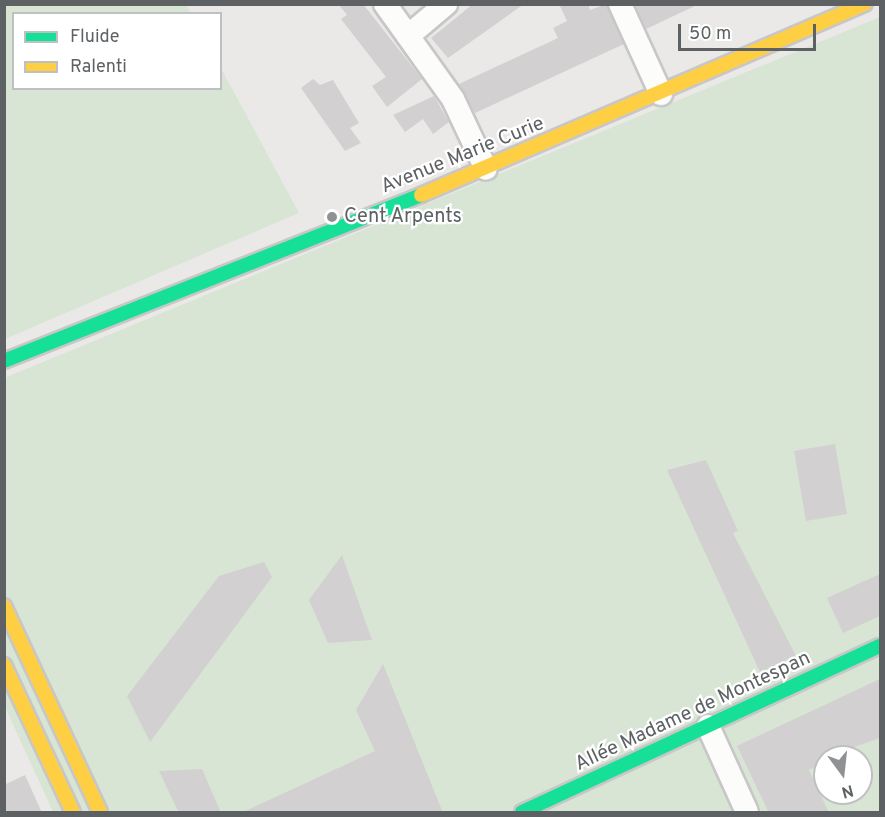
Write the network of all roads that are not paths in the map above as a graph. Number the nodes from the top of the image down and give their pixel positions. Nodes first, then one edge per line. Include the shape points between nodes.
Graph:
1 (385, 4) edge
2 (446, 4) edge
3 (620, 4) edge
4 (865, 4) edge
5 (408, 36) junction
6 (661, 94) junction
7 (486, 169) junction
8 (4, 361) edge
9 (4, 606) edge
10 (880, 646) edge
11 (4, 665) edge
12 (708, 726) junction
13 (73, 813) edge
14 (100, 813) edge
15 (522, 813) edge
16 (747, 813) edge

1 - 5 street
2 - 5 street
3 - 6 street
4 - 6 main road, Avenue Marie Curie
5 - 7 street via 453,99
6 - 7 main road, Avenue Marie Curie
7 - 8 main road, Avenue Marie Curie
9 - 14 main road
10 - 12 main road, Allée Madame de Montespan
11 - 13 main road
12 - 15 main road, Allée Madame de Montespan
12 - 16 street

